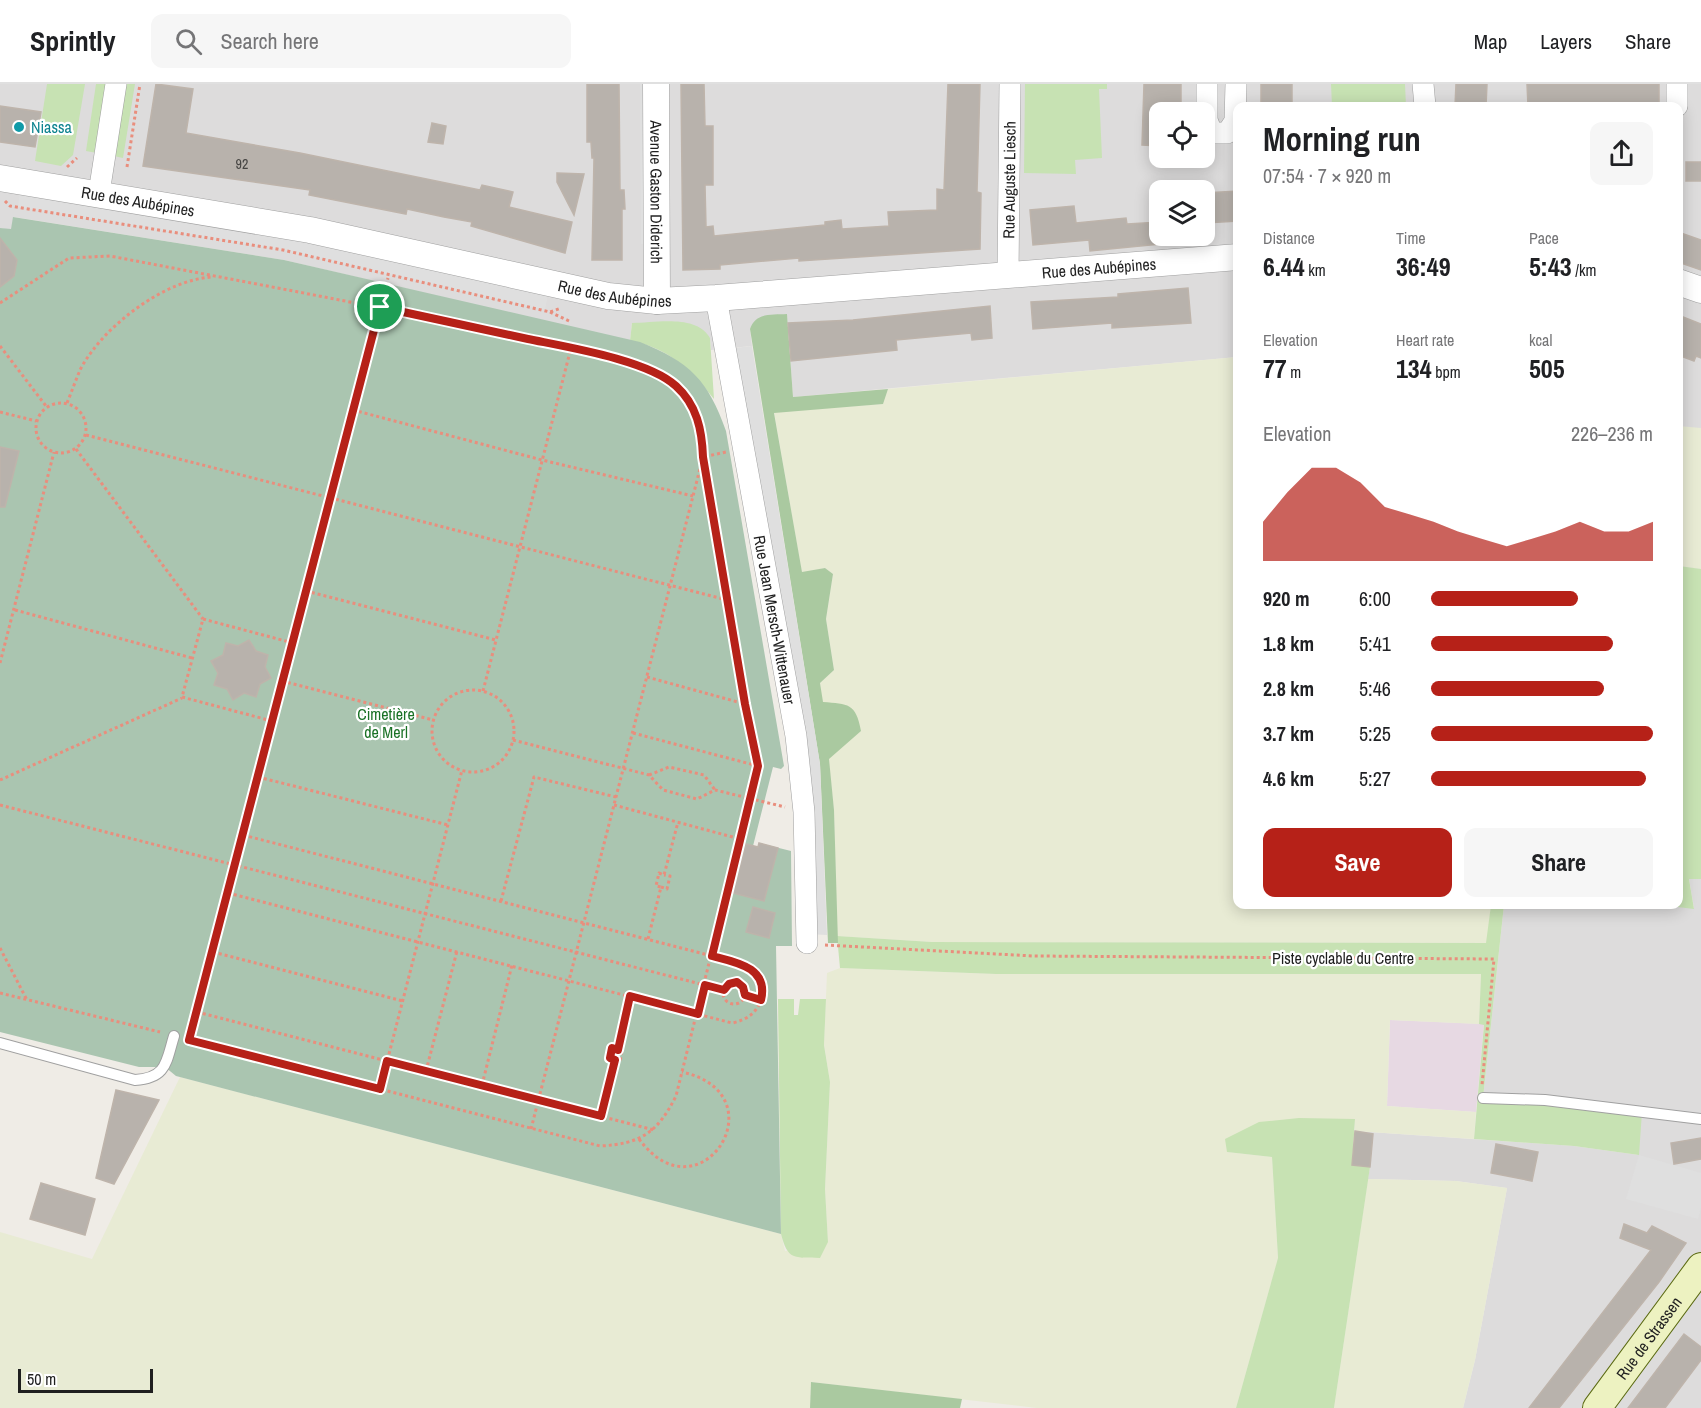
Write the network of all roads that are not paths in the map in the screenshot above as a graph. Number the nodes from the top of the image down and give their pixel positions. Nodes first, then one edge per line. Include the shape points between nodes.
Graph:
1 (116, 84) edge
2 (656, 84) edge
3 (1010, 84) edge
4 (1207, 84) edge
5 (1236, 84) edge
6 (1423, 84) edge
7 (1677, 84) edge
8 (1236, 102) edge
9 (1425, 102) edge
10 (1677, 102) edge
11 (1233, 124) edge
12 (0, 178) edge
13 (99, 194) junction
14 (1233, 257) edge
15 (1008, 274) junction
16 (1683, 284) edge
17 (1701, 290) edge
18 (716, 298) junction
19 (657, 301) junction
20 (807, 943) dead end
21 (174, 1036) road end
22 (0, 1043) edge
23 (1483, 1098) road end
24 (1701, 1119) edge
25 (1701, 1267) edge
26 (1596, 1408) edge

1 - 13 street
2 - 19 street, Avenue Gaston Diderich
3 - 15 street, Rue Auguste Liesch
4 - 11 street via 1207,120 1212,133 1227,133
5 - 8 street
6 - 9 street
7 - 10 street
12 - 13 street, Rue des Aubépines
13 - 19 street, Rue des Aubépines via 310,230 556,286
14 - 15 street, Rue des Aubépines
15 - 18 street, Rue des Aubépines
16 - 17 street
18 - 19 street, Rue des Aubépines
18 - 20 street, Rue Jean Mersch-Wittenauer via 796,736 804,812
21 - 22 lane via 165,1067 151,1079 135,1080
23 - 24 lane via 1545,1100
25 - 26 main road, Rue de Strassen

